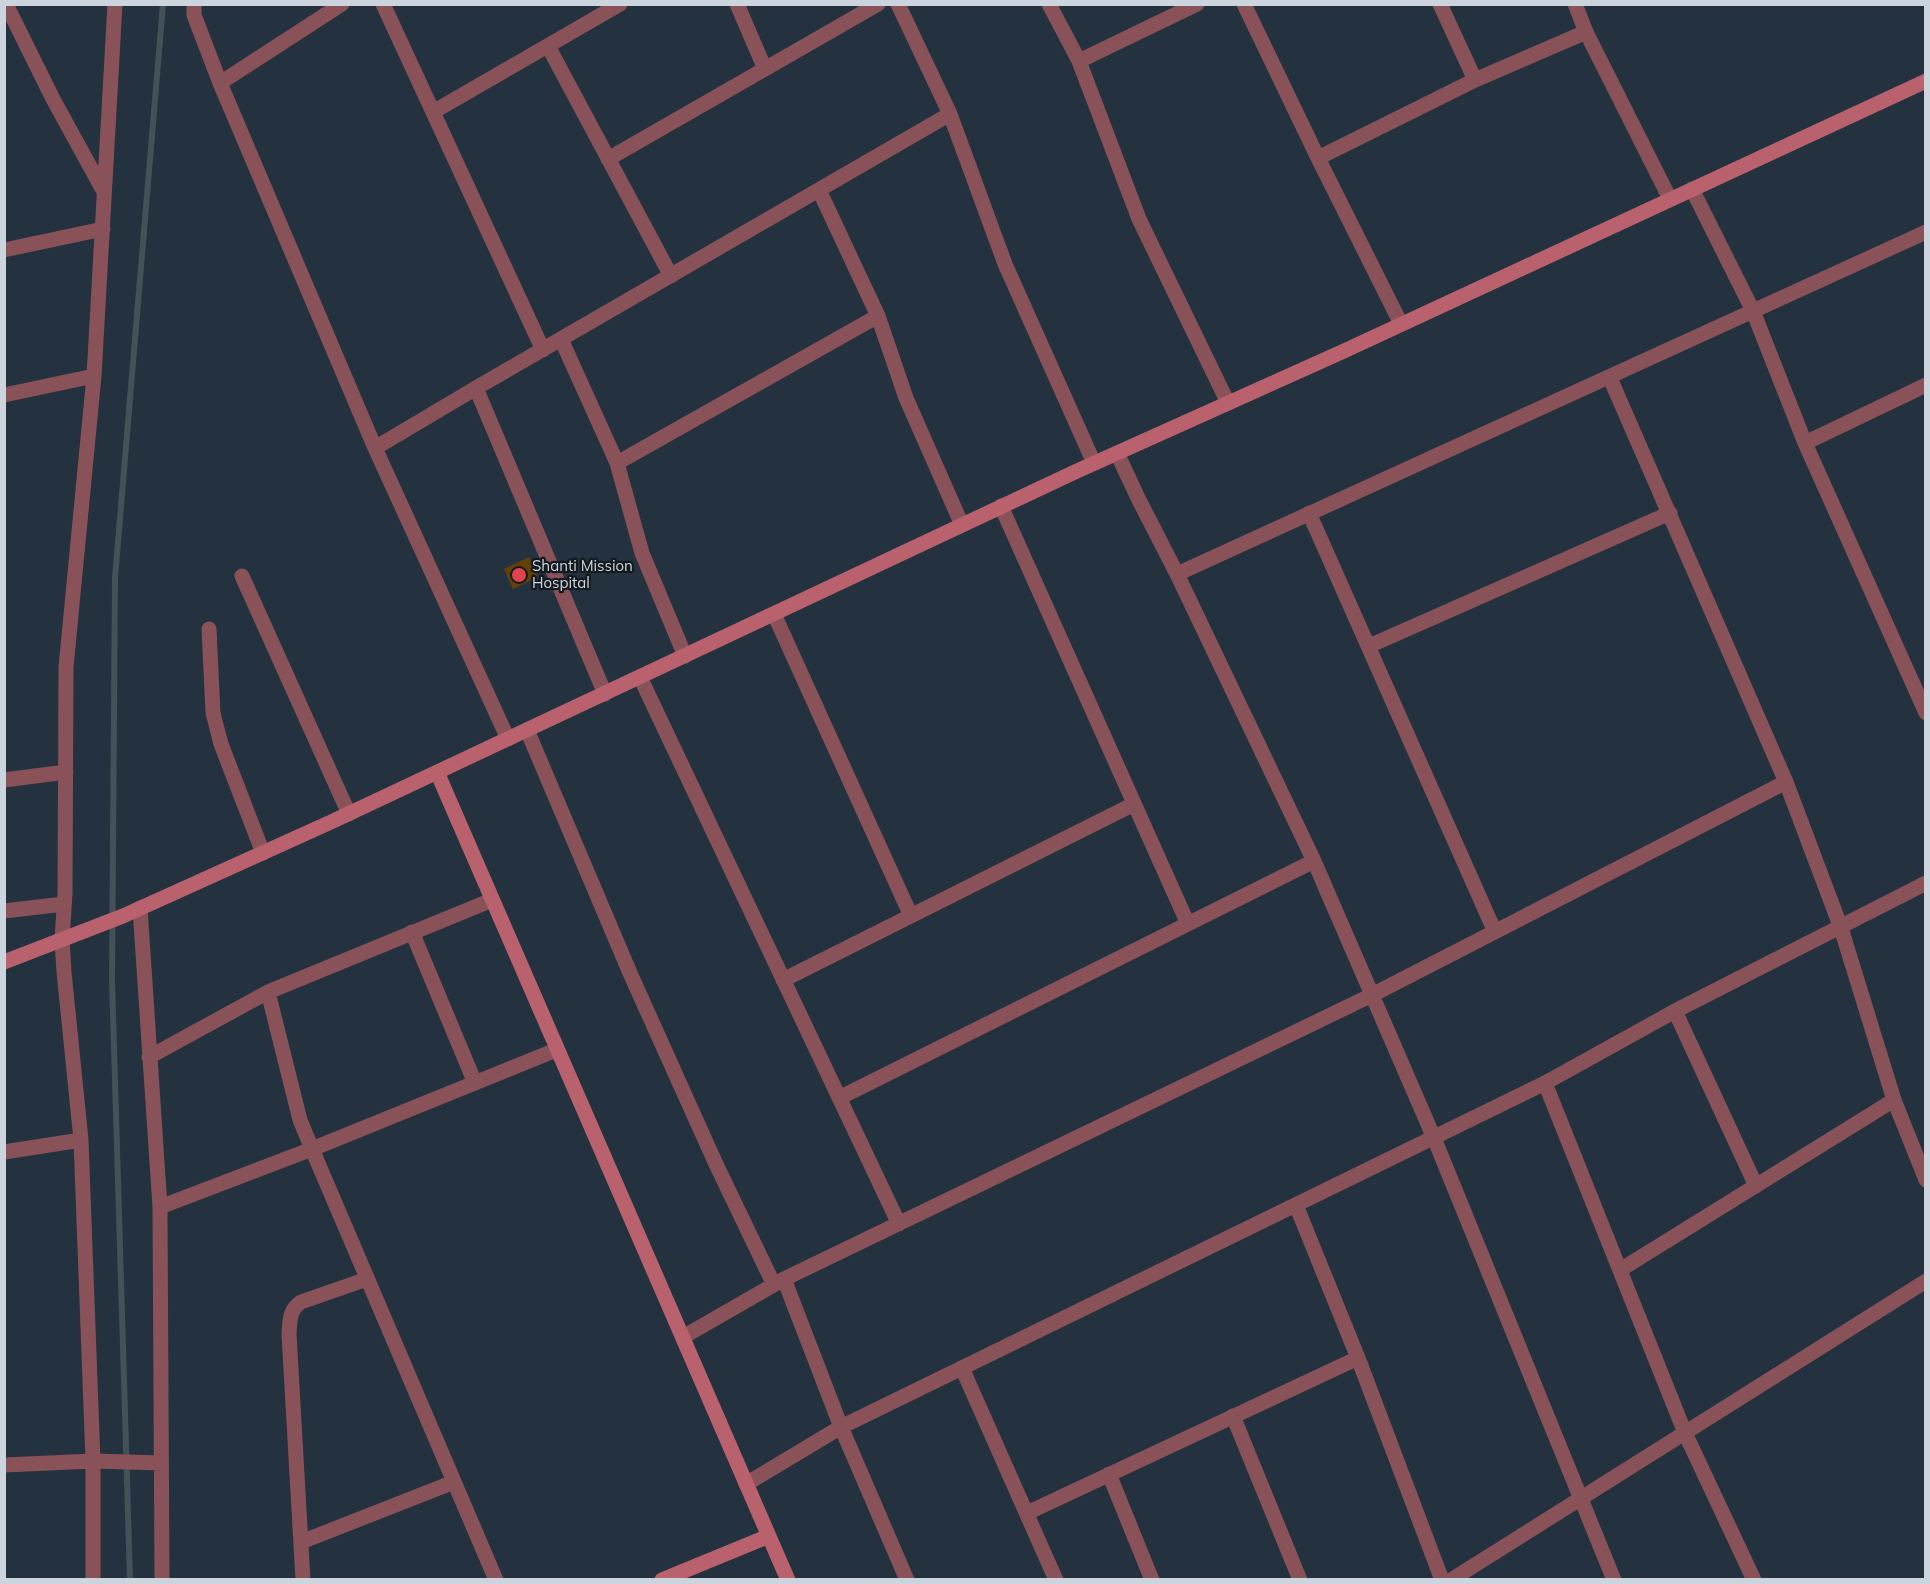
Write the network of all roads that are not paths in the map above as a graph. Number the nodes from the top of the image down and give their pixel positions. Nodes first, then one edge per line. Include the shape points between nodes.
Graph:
1 (6, 4) edge
2 (115, 4) edge
3 (194, 4) edge
4 (342, 4) edge
5 (383, 4) edge
6 (620, 4) edge
7 (737, 4) edge
8 (879, 4) edge
9 (898, 4) edge
10 (1049, 4) edge
11 (1197, 4) edge
12 (1244, 4) edge
13 (1440, 4) edge
14 (1575, 4) edge
15 (1586, 32) junction
16 (548, 46) junction
17 (1079, 61) junction
18 (765, 69) junction
19 (1475, 80) junction
20 (1926, 81) edge
21 (220, 83) junction
22 (433, 112) junction
23 (950, 114) junction
24 (1318, 158) junction
25 (608, 159) junction
26 (1692, 189) junction
27 (819, 190) junction
28 (104, 192) junction
29 (1670, 199) junction
30 (103, 229) junction
31 (1926, 232) edge
32 (4, 250) edge
33 (670, 276) junction
34 (1753, 310) junction
35 (878, 316) junction
36 (1401, 324) junction
37 (561, 339) junction
38 (543, 350) junction
39 (94, 376) junction
40 (1610, 378) junction
41 (1926, 385) edge
42 (476, 388) junction
43 (4, 395) edge
44 (1228, 403) junction
45 (1805, 442) junction
46 (375, 448) junction
47 (1118, 453) junction
48 (617, 463) junction
49 (1094, 463) junction
50 (1001, 507) junction
51 (1309, 513) junction
52 (1670, 513) junction
53 (962, 525) junction
54 (1177, 574) junction
55 (242, 576) dead end
56 (774, 614) junction
57 (209, 629) dead end
58 (1369, 646) junction
59 (685, 656) junction
60 (640, 677) junction
61 (605, 694) junction
62 (1926, 713) edge
63 (527, 730) junction
64 (508, 739) junction
65 (66, 772) junction
66 (437, 772) junction
67 (4, 780) edge
68 (1786, 782) junction
69 (1134, 804) junction
70 (349, 814) junction
71 (263, 852) junction
72 (1314, 861) junction
73 (1926, 883) edge
74 (492, 900) junction
75 (64, 904) junction
76 (140, 908) junction
77 (4, 911) edge
78 (911, 916) junction
79 (1188, 924) junction
80 (1842, 927) junction
81 (412, 932) junction
82 (1495, 932) junction
83 (64, 939) junction
84 (4, 962) edge
85 (783, 980) junction
86 (268, 992) junction
87 (1372, 995) junction
88 (1675, 1011) junction
89 (556, 1050) junction
90 (149, 1057) junction
91 (475, 1083) junction
92 (1545, 1083) junction
93 (839, 1098) junction
94 (1894, 1100) junction
95 (1434, 1138) junction
96 (81, 1140) junction
97 (312, 1149) junction
98 (4, 1152) edge
99 (1926, 1180) edge
100 (1756, 1186) junction
101 (1296, 1206) junction
102 (160, 1207) junction
103 (899, 1224) junction
104 (1620, 1270) junction
105 (367, 1279) junction
106 (1926, 1281) edge
107 (779, 1282) junction
108 (683, 1337) junction
109 (1358, 1358) junction
110 (962, 1368) junction
111 (1233, 1416) junction
112 (841, 1427) junction
113 (1685, 1433) junction
114 (100, 1461) junction
115 (155, 1463) junction
116 (4, 1465) edge
117 (1109, 1474) junction
118 (454, 1482) junction
119 (746, 1484) junction
120 (1581, 1498) junction
121 (1027, 1513) junction
122 (769, 1536) junction
123 (300, 1542) junction
124 (93, 1580) edge
125 (162, 1580) edge
126 (303, 1580) edge
127 (496, 1580) edge
128 (662, 1580) edge
129 (788, 1580) edge
130 (907, 1580) edge
131 (1056, 1580) edge
132 (1152, 1580) edge
133 (1300, 1580) edge
134 (1442, 1580) edge
135 (1451, 1580) edge
136 (1614, 1580) edge
137 (1754, 1580) edge

1 - 28 street
2 - 28 street
3 - 21 street via 194,15
4 - 21 street
5 - 22 street
6 - 16 street
7 - 18 street
8 - 18 street
9 - 23 street
10 - 17 street
11 - 17 street
12 - 24 street
13 - 19 street
14 - 15 street
15 - 19 street
15 - 29 street
16 - 22 street
16 - 25 street
17 - 44 street via 1138,219
18 - 25 street
19 - 24 street
20 - 26 street
21 - 46 street
22 - 38 street
23 - 27 street
23 - 49 street via 1005,264
24 - 36 street
25 - 33 street
26 - 29 street
26 - 34 street
27 - 33 street
27 - 35 street
28 - 30 street
29 - 36 street
30 - 32 street
30 - 39 street
31 - 34 street
33 - 37 street
34 - 40 street
34 - 45 street
35 - 48 street
35 - 53 street via 906,398
36 - 44 street
37 - 38 street
37 - 48 street
38 - 42 street
39 - 43 street
39 - 65 street via 66,667
40 - 51 street
40 - 52 street
41 - 45 street
42 - 46 street
42 - 61 street
44 - 47 street
45 - 62 street
46 - 64 street
47 - 49 street
47 - 54 street
48 - 59 street via 642,553
49 - 50 street
50 - 53 street
50 - 69 street
51 - 54 street
51 - 58 street
52 - 58 street
52 - 68 street
53 - 56 street
54 - 72 street
55 - 70 street
56 - 59 street
56 - 78 street
57 - 71 street via 213,713
58 - 82 street
59 - 60 street
60 - 61 street
60 - 85 street
61 - 63 street
63 - 64 street
63 - 107 street via 634,984 715,1162
64 - 66 street
65 - 67 street
65 - 75 street
66 - 70 street
66 - 74 street
68 - 80 street
68 - 82 street
69 - 78 street
69 - 79 street
70 - 71 street
71 - 76 street
72 - 79 street
72 - 87 street
73 - 80 street
74 - 81 street
74 - 89 street
75 - 77 street
75 - 83 street
76 - 83 street
76 - 90 street
78 - 85 street
79 - 93 street
80 - 88 street
80 - 94 street
81 - 86 street
81 - 91 street
82 - 87 street
83 - 84 street
83 - 96 street via 63,972
85 - 93 street
86 - 90 street
86 - 97 street via 300,1120
87 - 95 street
87 - 103 street
88 - 92 street
88 - 100 street
89 - 91 street
89 - 108 street
90 - 102 street
91 - 97 street
92 - 95 street
92 - 104 street
93 - 103 street
94 - 99 street
94 - 100 street
95 - 101 street
95 - 120 street
96 - 98 street
96 - 114 street
97 - 102 street
97 - 105 street
100 - 104 street
101 - 109 street
101 - 110 street
102 - 115 street
103 - 107 street
104 - 113 street
105 - 118 street
105 - 123 street via 301,1302 292,1310 289,1334
106 - 113 street
107 - 108 street
107 - 112 street
108 - 119 street
109 - 111 street
109 - 134 street
110 - 112 street
110 - 121 street
111 - 117 street
111 - 133 street
112 - 119 street
112 - 130 street
113 - 120 street
113 - 137 street
114 - 115 street
114 - 116 street
114 - 124 street
115 - 125 street
117 - 121 street
117 - 132 street
118 - 123 street
118 - 127 street
119 - 122 street
120 - 135 street
120 - 136 street
121 - 131 street
122 - 128 street
122 - 129 street
123 - 126 street

